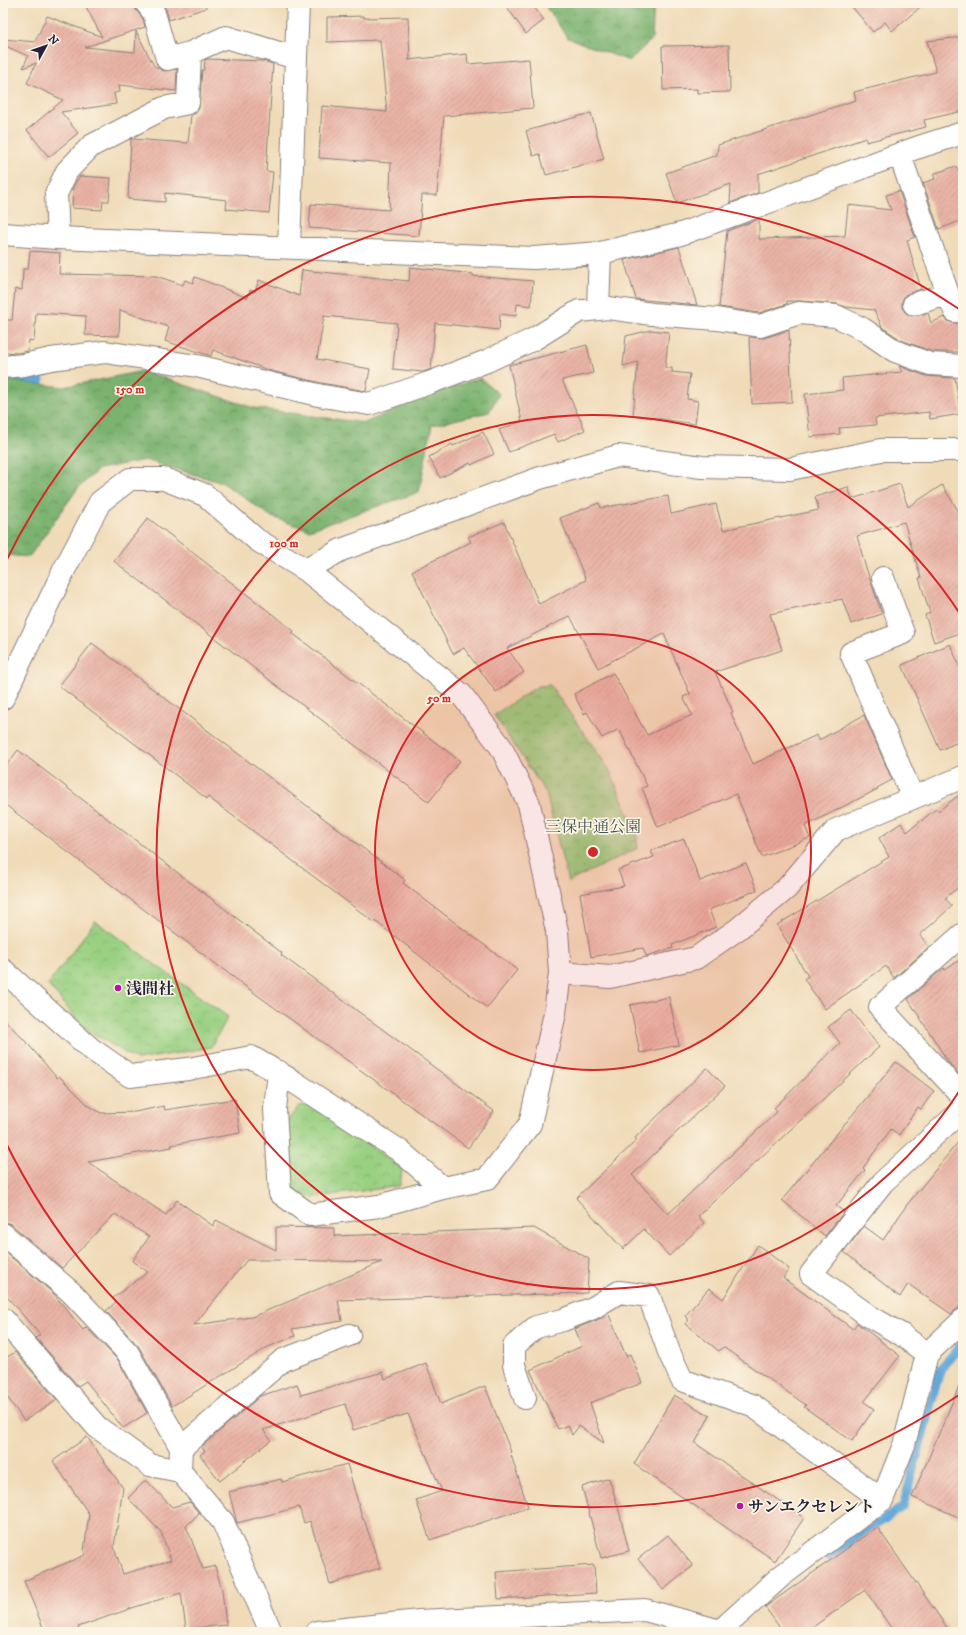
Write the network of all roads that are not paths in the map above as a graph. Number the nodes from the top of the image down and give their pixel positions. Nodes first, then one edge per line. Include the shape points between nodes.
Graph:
1 (146, 3) edge
2 (298, 3) edge
3 (190, 53) junction
4 (296, 58) junction
5 (963, 133) edge
6 (900, 155) junction
7 (3, 234) edge
8 (58, 238) junction
9 (289, 247) junction
10 (600, 253) junction
11 (914, 304) dead end
12 (598, 308) junction
13 (963, 366) edge
14 (3, 367) edge
15 (963, 450) edge
16 (306, 570) junction
17 (883, 578) dead end
18 (3, 698) edge
19 (963, 777) edge
20 (913, 798) junction
21 (963, 934) edge
22 (3, 970) edge
23 (560, 973) junction
24 (279, 1072) junction
25 (963, 1097) edge
26 (963, 1109) edge
27 (443, 1188) junction
28 (3, 1234) edge
29 (3, 1319) edge
30 (963, 1320) edge
31 (349, 1335) dead end
32 (927, 1354) junction
33 (525, 1398) dead end
34 (181, 1448) junction
35 (180, 1471) junction
36 (882, 1500) junction
37 (412, 1626) edge
38 (721, 1631) edge
39 (271, 1632) edge
40 (317, 1632) edge

1 - 3 street via 154,13 167,59
2 - 4 street
3 - 4 street via 226,37
3 - 8 street via 188,103 164,108 92,146 67,171 56,194
4 - 9 street
5 - 6 street
6 - 10 street via 681,234
6 - 11 street via 952,302
7 - 8 street
8 - 9 street
9 - 10 street via 534,258
10 - 12 street
12 - 13 street via 716,318 760,326 799,313 836,316 863,329 899,352 930,364
12 - 14 street via 579,311 534,339 487,361 369,404 318,395 198,366 105,352
15 - 16 street via 881,450 790,469 702,467 618,456 533,480 341,550
16 - 18 street via 257,540 205,495 164,479 130,479 100,502 63,572
16 - 23 street via 461,694 501,747 529,804 557,931
17 - 20 street via 903,633 851,653
19 - 20 street
20 - 23 street via 836,830 787,888 738,929 696,958 610,977
21 - 25 street via 880,1007
22 - 24 street via 90,1048 130,1076 188,1069 251,1057
23 - 27 street via 555,1013 530,1124 487,1179
24 - 27 street via 400,1151
24 - 27 street via 275,1109 280,1193 310,1215 379,1206
26 - 32 street via 883,1182 811,1274
28 - 34 street via 72,1292 128,1353
29 - 35 street via 97,1427 150,1465
30 - 32 street
31 - 34 street via 283,1360
32 - 36 street via 904,1444
33 - 36 street via 514,1365 514,1346 536,1326 563,1320 593,1308 619,1292 649,1296 682,1380 752,1405
34 - 35 street
35 - 39 street via 223,1522
36 - 38 street via 780,1577
37 - 38 street via 645,1610
37 - 40 street

